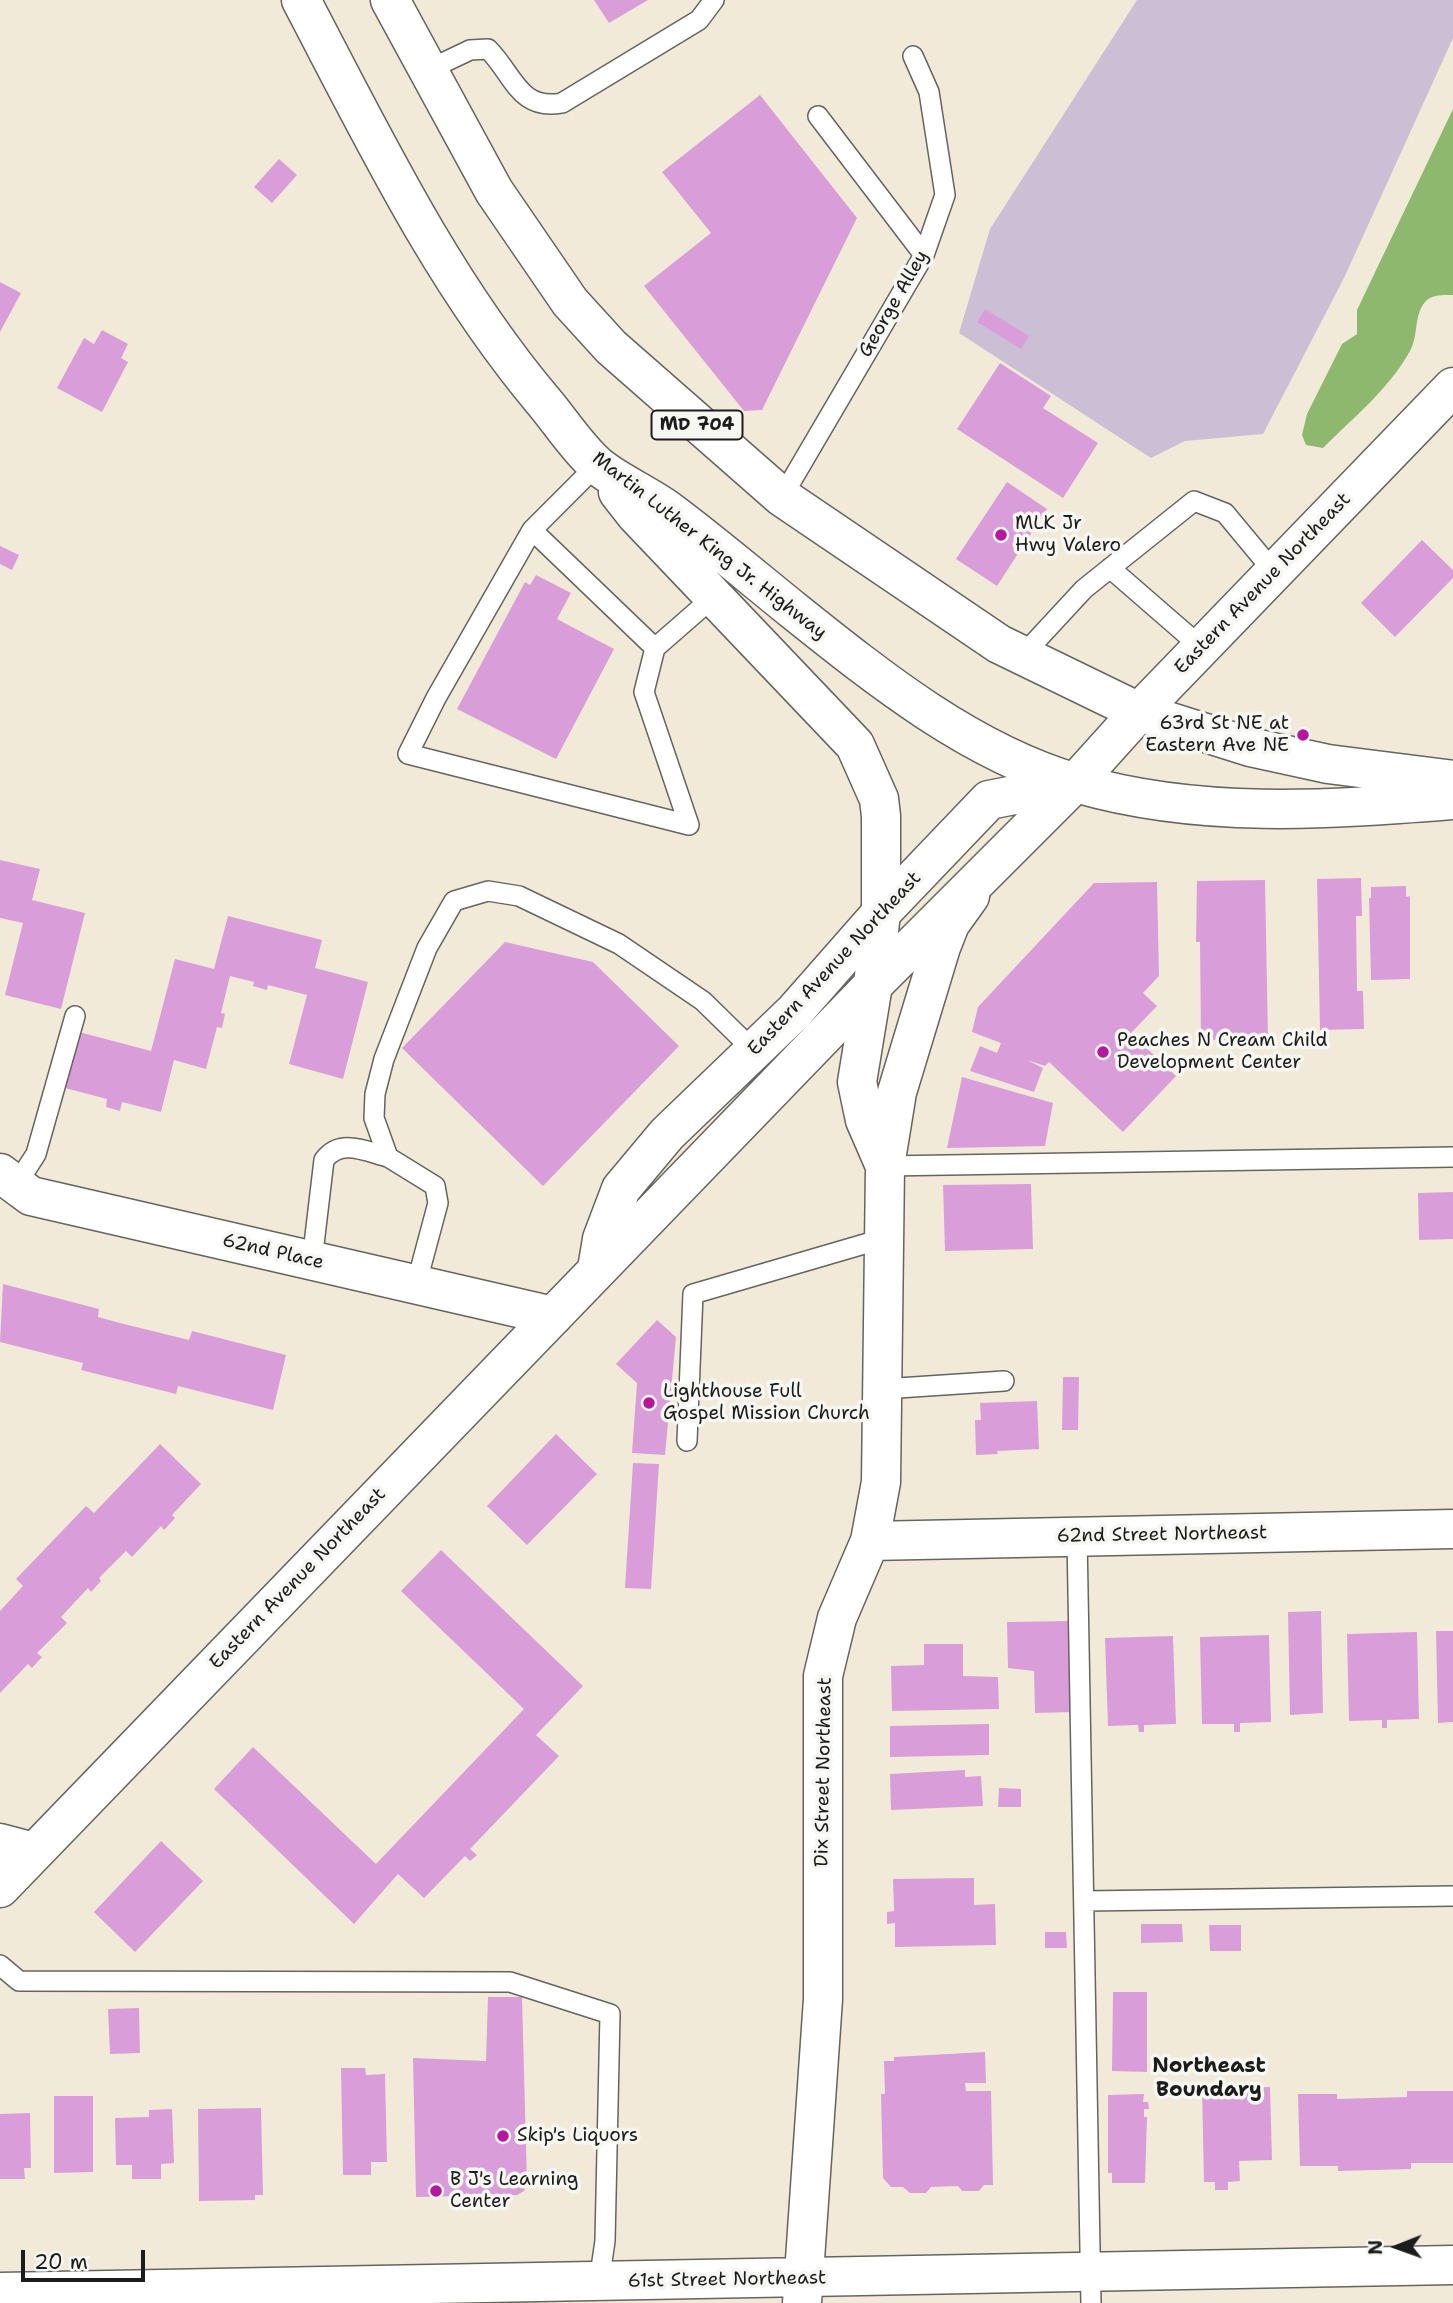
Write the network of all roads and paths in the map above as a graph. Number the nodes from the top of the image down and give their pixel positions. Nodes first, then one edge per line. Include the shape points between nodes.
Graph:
1 (301, 0) edge
2 (390, 0) edge
3 (714, 0) edge
4 (913, 56) dead end
5 (428, 70) junction
6 (818, 116) dead end
7 (924, 256) junction
8 (1453, 387) edge
9 (597, 465) junction
10 (782, 497) junction
11 (532, 530) junction
12 (1110, 568) junction
13 (745, 571) junction
14 (1274, 572) junction
15 (714, 597) junction
16 (1201, 647) junction
17 (655, 648) junction
18 (1022, 656) junction
19 (1139, 712) junction
20 (1453, 780) edge
21 (1075, 783) junction
22 (1453, 800) edge
23 (989, 869) junction
24 (881, 913) junction
25 (873, 985) junction
26 (75, 1016) dead end
27 (754, 1051) junction
28 (388, 1157) junction
29 (1453, 1157) edge
30 (885, 1166) junction
31 (8, 1179) edge
32 (885, 1238) junction
33 (312, 1261) junction
34 (597, 1271) junction
35 (416, 1285) junction
36 (553, 1316) junction
37 (1004, 1381) dead end
38 (883, 1389) junction
39 (687, 1441) dead end
40 (1453, 1529) edge
41 (1077, 1537) junction
42 (870, 1542) junction
43 (17, 1848) edge
44 (0, 1888) edge
45 (1453, 1896) edge
46 (1084, 1901) junction
47 (0, 1965) edge
48 (1453, 2265) edge
49 (599, 2282) junction
50 (1091, 2288) edge
51 (803, 2291) edge
52 (0, 2292) edge

1 - 9 main road, Martin Luther King Jr. Highway via 419,224 517,370
2 - 5 main road, MD 704
3 - 5 lane via 699,20 562,103 534,104 488,49 470,50
4 - 7 lane, George Alley via 929,92 945,195
5 - 10 main road, MD 704 via 494,191 570,302 611,347
6 - 7 lane
7 - 10 lane, George Alley
8 - 14 main road, Eastern Avenue Northeast
9 - 11 lane
9 - 13 main road, Martin Luther King Jr. Highway via 667,510
9 - 15 main road, Dix Street Northeast via 636,515
10 - 18 main road, MD 704
11 - 17 lane
11 - 17 lane via 408,754 689,825 644,692
12 - 14 lane via 1194,501 1225,513
12 - 16 lane
12 - 18 lane via 1084,589
13 - 15 lane
13 - 21 main road, Martin Luther King Jr. Highway via 838,646 937,716 1002,755
14 - 16 main road, Eastern Avenue Northeast
15 - 17 lane
15 - 24 main road, Dix Street Northeast via 855,745 879,799
16 - 19 main road, Eastern Avenue Northeast
18 - 19 main road, MD 704
19 - 20 main road via 1250,747 1328,764
19 - 21 main road, Eastern Avenue Northeast
21 - 22 main road, Martin Luther King Jr. Highway via 1159,802 1260,810
21 - 23 main road, Eastern Avenue Northeast
21 - 24 main road, Eastern Avenue Northeast via 989,800
23 - 25 main road, Eastern Avenue Northeast
23 - 30 main road, Dix Street Northeast via 950,924 933,970 897,1092
24 - 25 main road, Dix Street Northeast
24 - 27 main road, Eastern Avenue Northeast
25 - 30 main road, Dix Street Northeast via 857,1082
25 - 34 main road, Eastern Avenue Northeast
26 - 31 lane via 36,1154
27 - 28 lane via 703,1001 619,944 519,896 488,891 454,901 427,948 384,1059 374,1094 374,1118
27 - 34 main road, Eastern Avenue Northeast via 667,1134 621,1189 602,1239
28 - 33 lane via 342,1146 332,1149 324,1160
28 - 35 lane via 435,1186 438,1203
29 - 30 lane
30 - 32 main road, Dix Street Northeast
31 - 33 main road, 62nd Place via 31,1196
32 - 38 main road, Dix Street Northeast
32 - 39 lane via 693,1294
33 - 35 main road, 62nd Place
34 - 36 main road, Eastern Avenue Northeast
35 - 36 main road, 62nd Place
36 - 43 main road, Eastern Avenue Northeast
37 - 38 lane
38 - 42 main road, Dix Street Northeast via 883,1470
40 - 41 main road, 62nd Street Northeast
41 - 42 main road, 62nd Street Northeast
41 - 46 lane
42 - 51 main road, Dix Street Northeast via 837,1618 823,1676 823,1999
43 - 44 main road, Eastern Avenue Northeast
45 - 46 lane
46 - 50 lane
47 - 49 lane via 19,1981 510,1982 610,2014 605,2241
48 - 50 main road, 61st Street Northeast
49 - 51 main road, 61st Street Northeast
49 - 52 main road, 61st Street Northeast
50 - 51 main road, 61st Street Northeast

